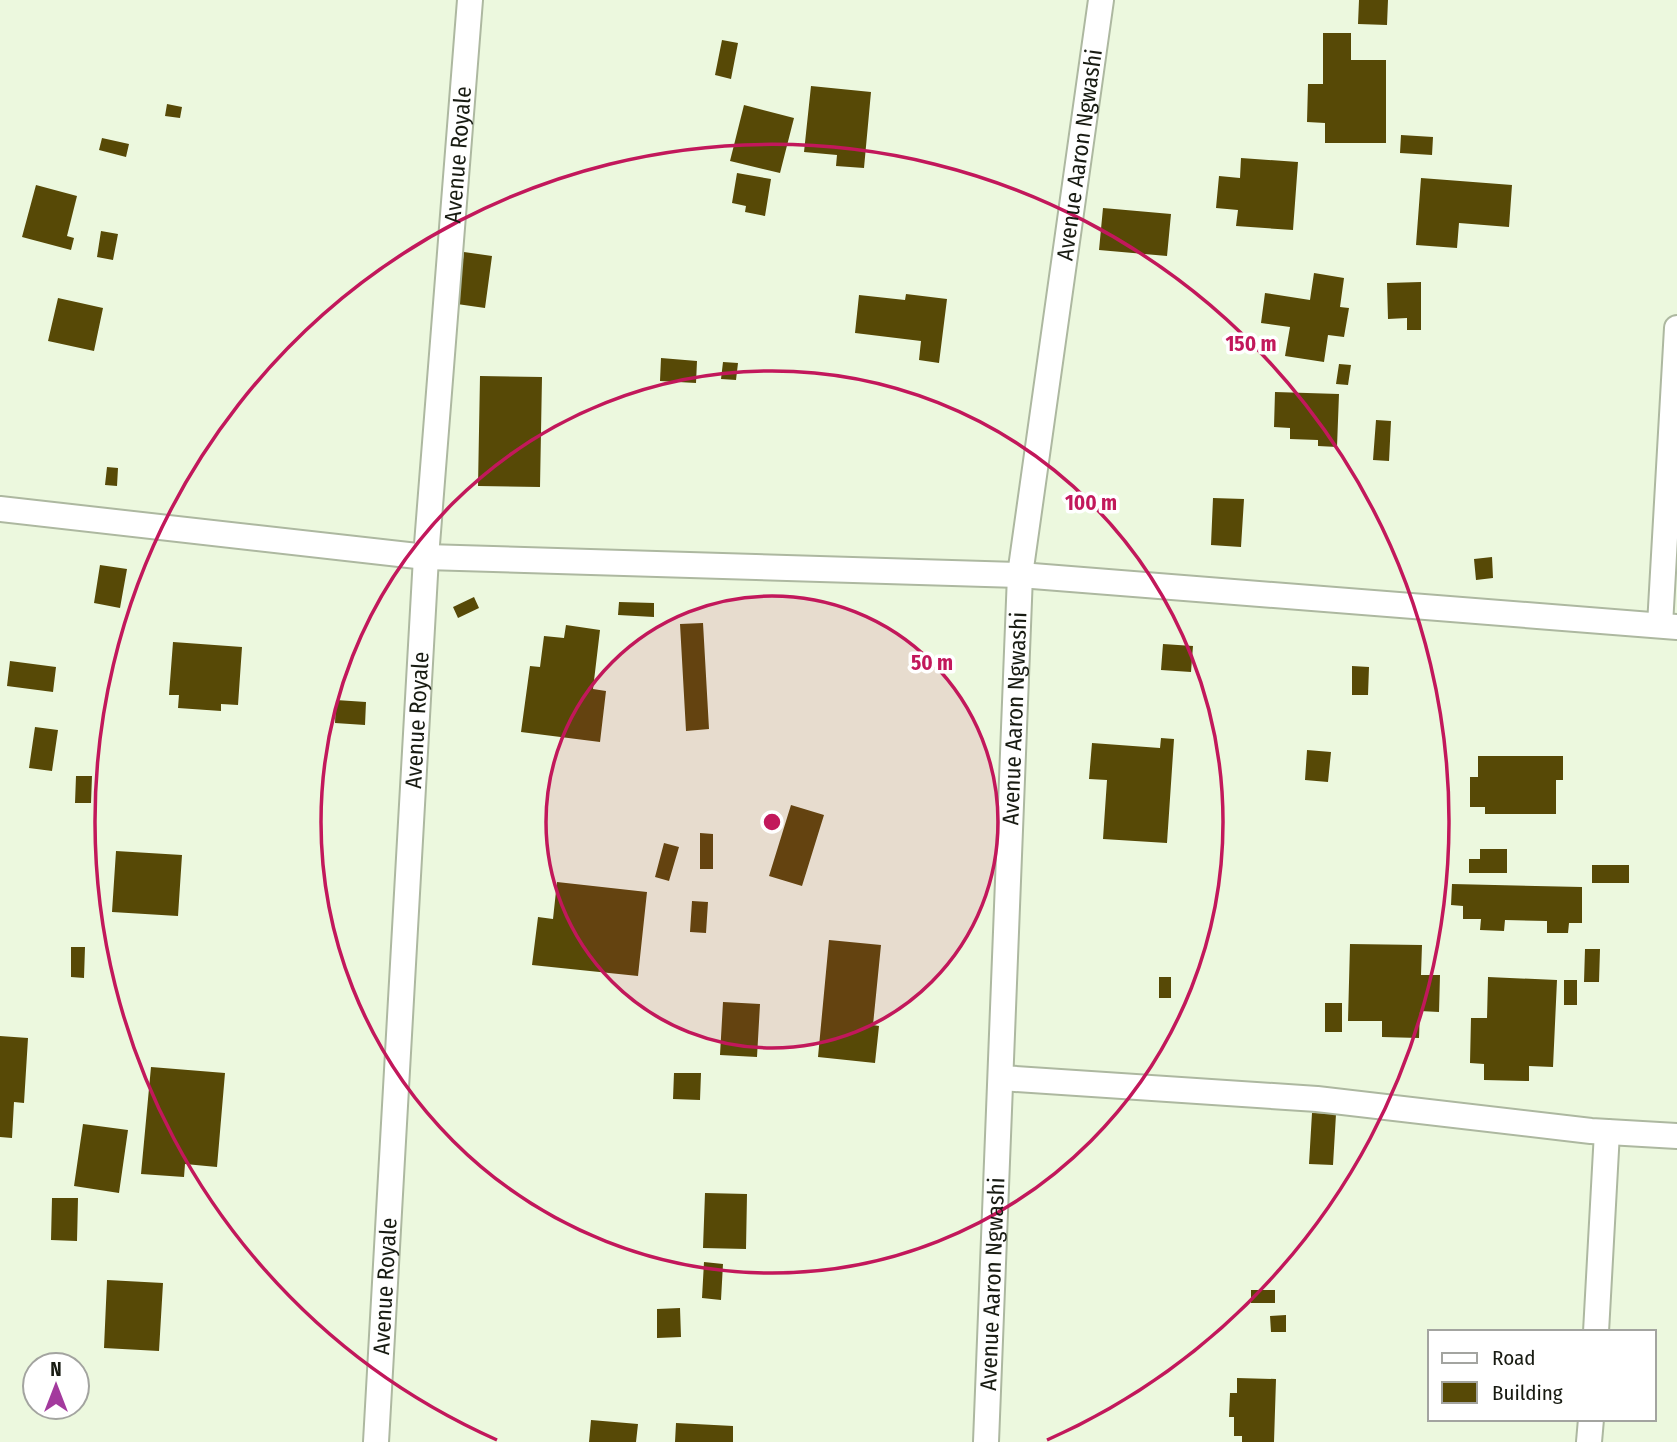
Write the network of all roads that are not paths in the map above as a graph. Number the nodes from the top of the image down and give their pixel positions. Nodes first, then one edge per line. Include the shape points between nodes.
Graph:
1 (470, 0) edge
2 (1101, 0) edge
3 (1677, 328) edge
4 (0, 509) edge
5 (426, 557) junction
6 (1020, 575) junction
7 (1669, 626) edge
8 (1001, 1077) junction
9 (1607, 1132) junction
10 (1677, 1136) edge
11 (1596, 1330) edge
12 (1591, 1421) edge
13 (376, 1442) edge
14 (985, 1442) edge
15 (1589, 1442) edge

1 - 5 street, Avenue Royale
2 - 6 street, Avenue Aaron Ngwashi
3 - 7 street
4 - 5 street
5 - 6 street
5 - 13 street, Avenue Royale
6 - 7 street
6 - 8 street, Avenue Aaron Ngwashi
8 - 9 street via 1317,1099
8 - 14 street, Avenue Aaron Ngwashi
9 - 10 street
9 - 11 street
12 - 15 street

